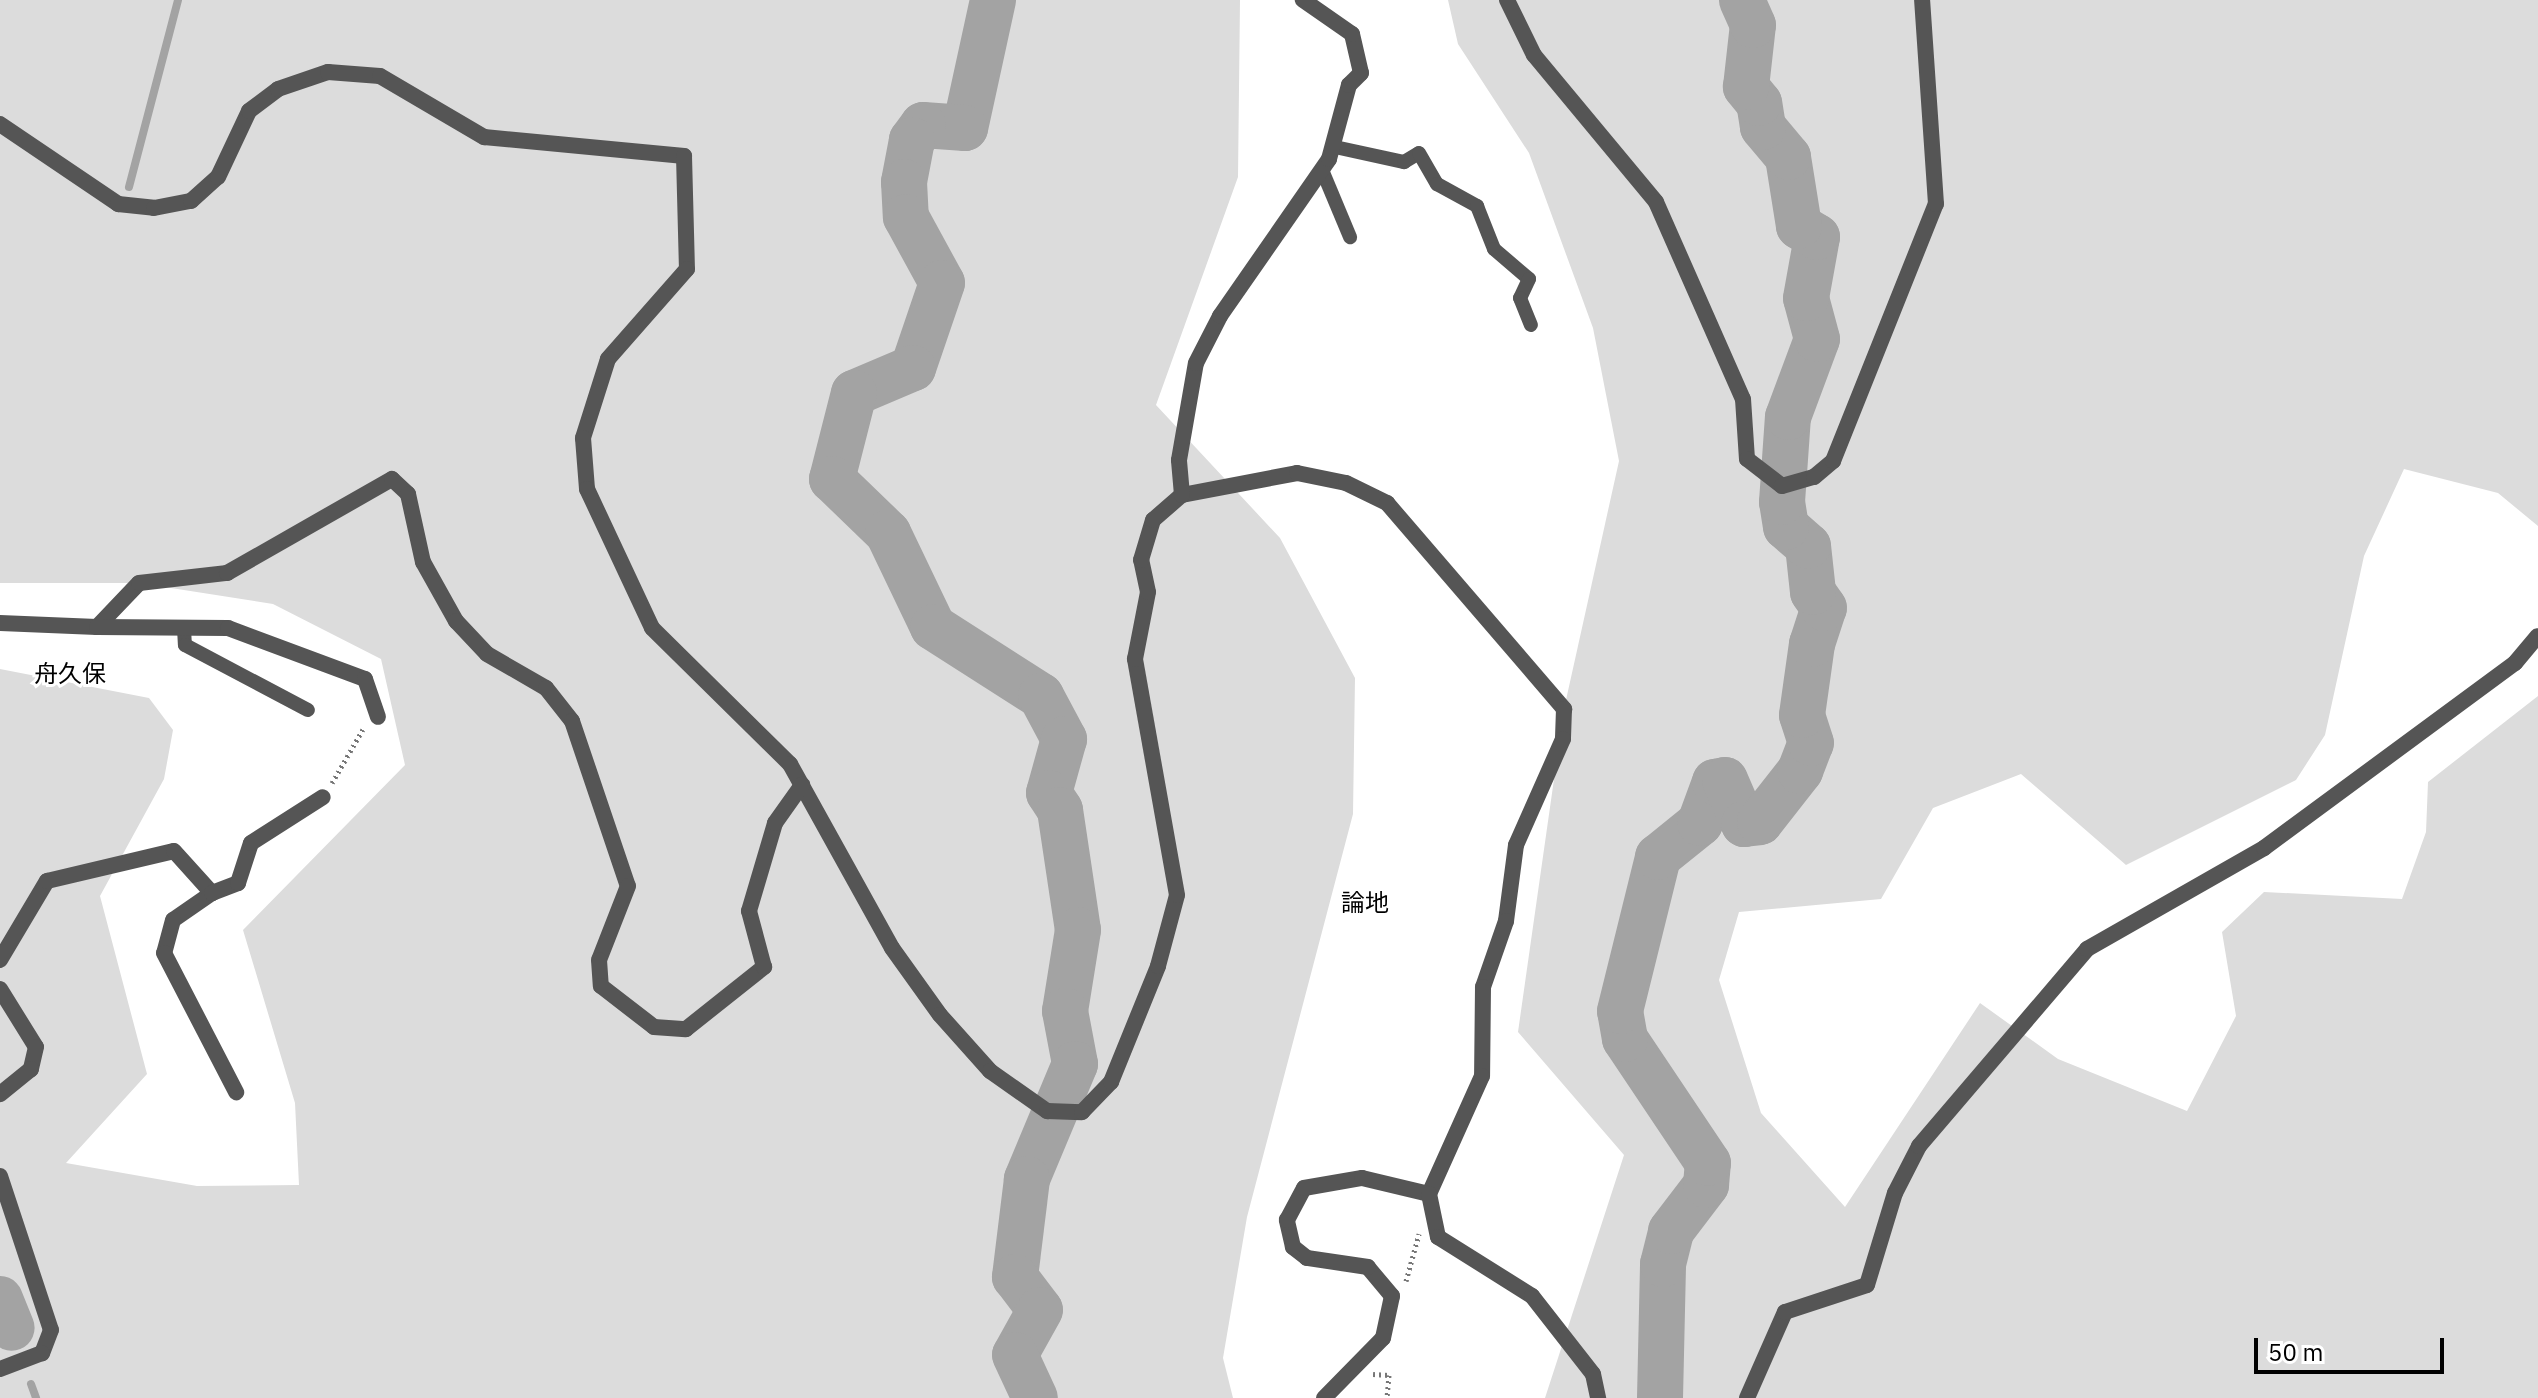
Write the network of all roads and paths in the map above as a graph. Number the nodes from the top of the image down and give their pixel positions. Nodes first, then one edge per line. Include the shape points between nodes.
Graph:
1 (1303, 0) edge
2 (1507, 0) edge
3 (1922, 0) edge
4 (0, 124) edge
5 (1335, 147) junction
6 (1322, 170) junction
7 (1350, 237) dead end
8 (1531, 325) dead end
9 (1182, 495) junction
10 (0, 623) edge
11 (97, 627) junction
12 (184, 628) junction
13 (2538, 636) edge
14 (308, 710) dead end
15 (378, 717) joint
16 (802, 785) junction
17 (323, 797) joint
18 (212, 893) junction
19 (0, 960) edge
20 (0, 989) edge
21 (236, 1092) dead end
22 (0, 1094) edge
23 (0, 1176) edge
24 (1429, 1194) junction
25 (0, 1369) edge
26 (1324, 1398) edge
27 (1598, 1398) edge
28 (1747, 1398) edge

1 - 5 street via 1352,34 1361,50 1361,73 1349,85
2 - 3 street via 1534,55 1656,202 1743,399 1747,459 1782,486 1801,484 1833,461 1936,204
4 - 16 street via 118,204 154,208 191,201 218,177 249,111 278,89 328,72 380,76 484,137 684,156 687,269 608,359 583,438 587,489 652,628 790,764
5 - 6 street
5 - 8 lane via 1404,162 1419,153 1437,184 1477,206 1494,249 1529,279 1520,298
6 - 7 lane
6 - 9 street via 1207,338 1179,460
9 - 16 street via 1153,520 1143,543 1148,592 1135,659 1177,895 1138,1020 1097,1102 1067,1115 1047,1111 972,1054 892,948
9 - 24 street via 1297,473 1346,483 1387,503 1564,709 1563,739 1516,845 1506,921 1483,987 1482,1076
10 - 11 street
11 - 12 street
11 - 16 street via 139,583 227,573 392,479 408,494 423,562 456,621 487,654 546,688 572,721 628,886 599,960 601,986 654,1027 686,1029 764,967 749,911 775,823
12 - 14 lane via 185,645
12 - 15 street via 228,628 365,679
13 - 28 street via 2515,663 2264,848 2087,949 1919,1146 1895,1193 1867,1285 1785,1312
15 - 17 path via 359,733
17 - 18 street via 251,843 238,883
18 - 19 street via 174,851 47,881
18 - 21 street via 173,920 164,953
20 - 22 street via 36,1047 31,1069
23 - 25 street via 51,1330 42,1353
24 - 26 street via 1362,1178 1304,1188 1290,1202 1293,1247 1307,1258 1368,1267 1392,1296 1383,1338
24 - 27 street via 1438,1237 1532,1296 1593,1374

